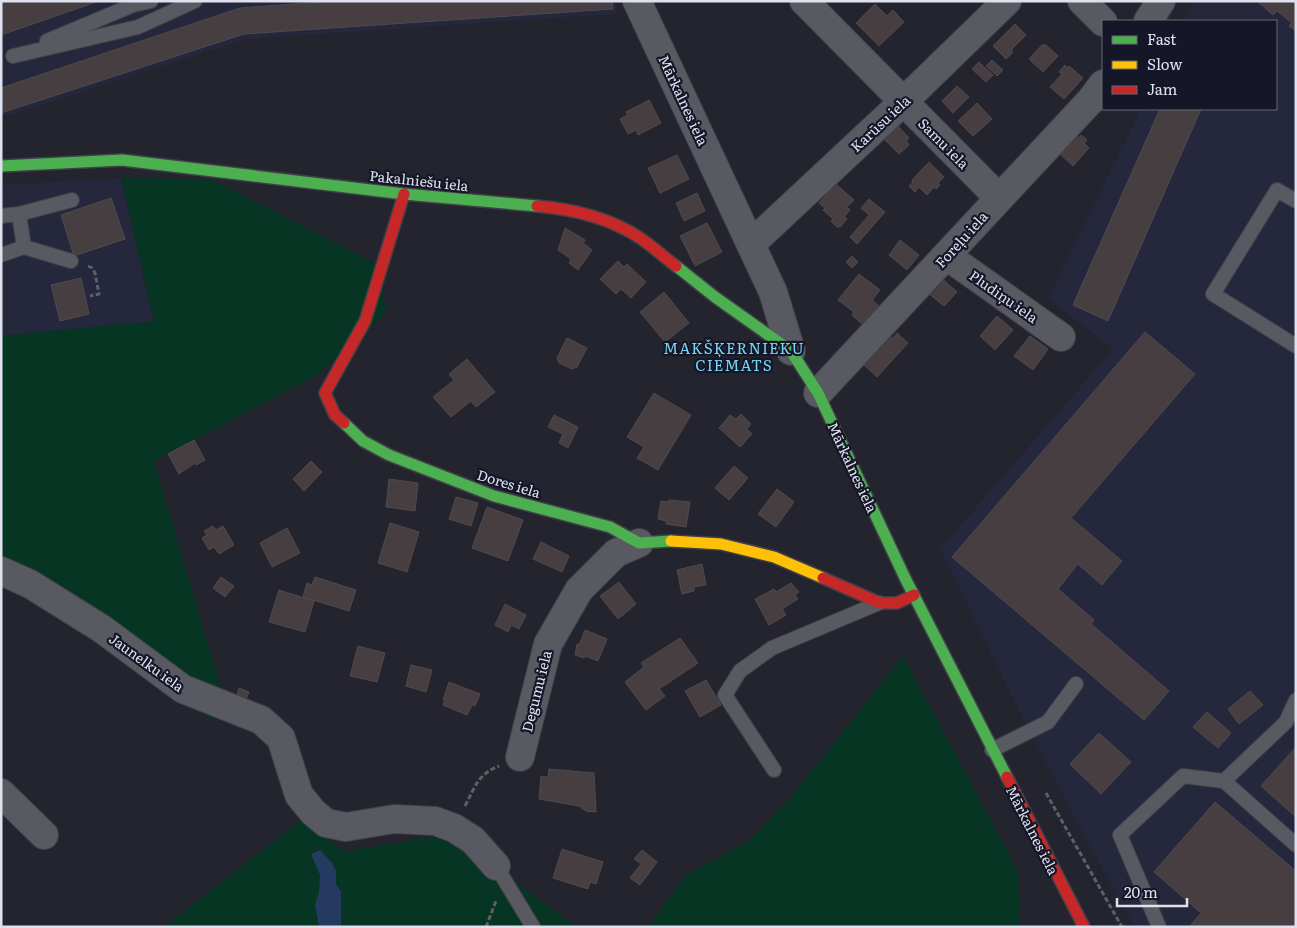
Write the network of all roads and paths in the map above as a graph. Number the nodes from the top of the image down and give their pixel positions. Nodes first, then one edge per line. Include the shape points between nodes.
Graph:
1 (152, 1) edge
2 (195, 1) edge
3 (637, 1) edge
4 (804, 1) edge
5 (1007, 1) edge
6 (1082, 1) edge
7 (1161, 1) edge
8 (1149, 20) edge
9 (1102, 21) edge
10 (7, 58) edge
11 (1102, 85) edge
12 (903, 102) junction
13 (1, 166) edge
14 (404, 194) junction
15 (999, 198) junction
16 (72, 200) dead end
17 (1296, 201) edge
18 (19, 214) junction
19 (1, 216) edge
20 (751, 244) junction
21 (24, 247) junction
22 (1, 255) edge
23 (947, 256) junction
24 (71, 261) dead end
25 (92, 268) dead end
26 (90, 296) dead end
27 (1061, 337) dead end
28 (1296, 346) edge
29 (792, 351) junction
30 (818, 393) junction
31 (639, 543) junction
32 (1, 571) edge
33 (914, 595) junction
34 (880, 602) junction
35 (1076, 684) dead end
36 (1296, 700) edge
37 (992, 750) junction
38 (520, 757) joint
39 (774, 770) dead end
40 (1224, 781) junction
41 (1046, 792) dead end
42 (1, 793) edge
43 (454, 828) junction
44 (44, 835) dead end
45 (1296, 845) edge
46 (496, 866) joint
47 (533, 927) edge
48 (1084, 927) edge
49 (1122, 927) edge
50 (1158, 927) edge

1 - 10 lane via 133,5
2 - 10 lane via 138,26
3 - 20 street, Mārkalnes iela
4 - 12 street, Samu iela
5 - 12 street, Karūsu iela
6 - 9 street
7 - 8 street
11 - 15 street, Foreļu iela
12 - 15 street, Samu iela
12 - 20 street, Karūsu iela
13 - 14 street, Pakalniešu iela via 122,160
14 - 29 street, Pakalniešu iela via 558,208 599,218 639,236 715,297
14 - 31 street, Dores iela via 365,321 326,393 335,415 363,441 389,455 494,496 610,527
15 - 23 street, Foreļu iela
16 - 18 lane
17 - 28 lane via 1276,190 1213,294
18 - 19 lane
18 - 21 lane
20 - 29 street, Mārkalnes iela via 773,292
21 - 22 lane
21 - 24 lane
23 - 27 street, Pludiņu iela
23 - 30 street, Foreļu iela
25 - 26 path via 99,294
29 - 30 street, Mārkalnes iela
30 - 33 street, Mārkalnes iela
31 - 34 street via 721,544 774,558
31 - 38 street, Degumu iela via 616,553 579,590 548,644
32 - 43 street, Jaunelku iela via 30,584 102,629 183,690 261,720 280,738 299,795 326,823 346,827 416,819
33 - 34 street via 896,603
33 - 37 street, Mārkalnes iela
34 - 39 lane via 772,648 740,671 725,695
35 - 37 lane via 1048,722
36 - 40 lane via 1286,722
37 - 48 street, Mārkalnes iela
38 - 43 path via 480,778
40 - 45 lane
40 - 50 lane via 1183,776 1120,835
41 - 49 path
42 - 44 street
43 - 46 street, Jaunelku iela via 473,840
46 - 47 lane

